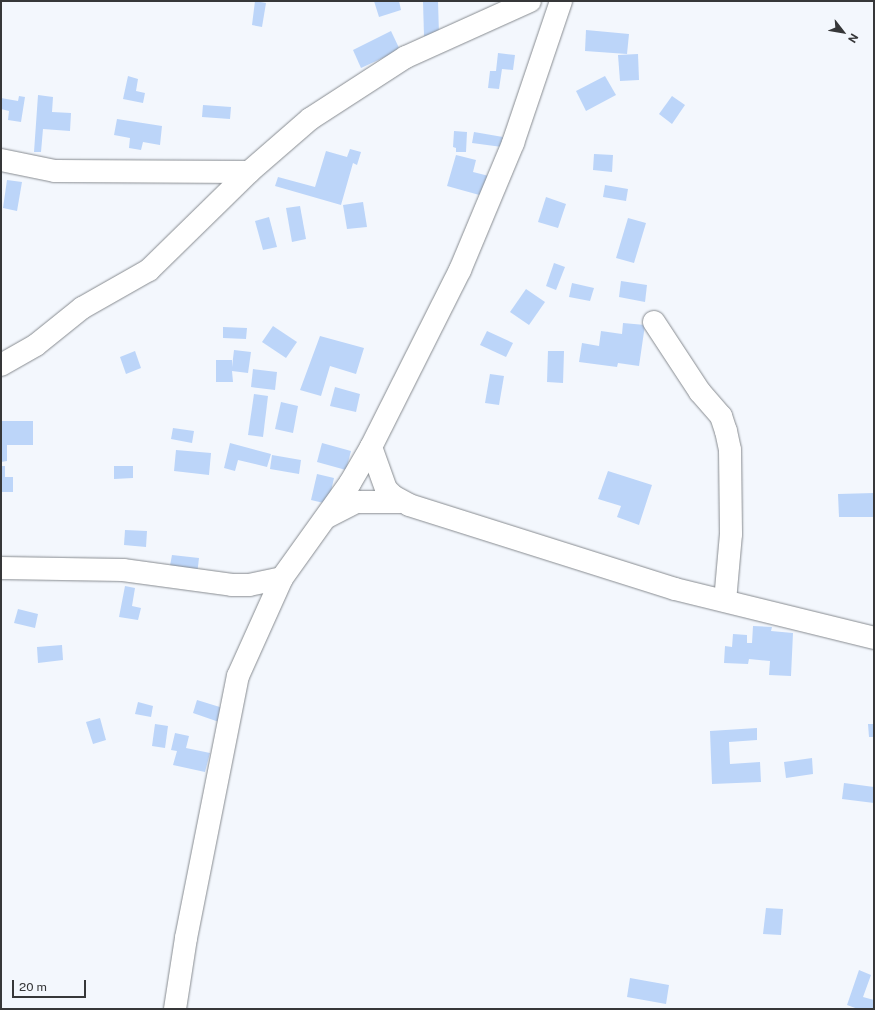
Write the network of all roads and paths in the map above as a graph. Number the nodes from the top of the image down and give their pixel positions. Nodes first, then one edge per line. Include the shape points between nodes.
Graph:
1 (530, 1) edge
2 (561, 1) edge
3 (1, 160) edge
4 (249, 172) junction
5 (654, 322) dead end
6 (1, 365) edge
7 (371, 447) junction
8 (400, 502) junction
9 (327, 516) junction
10 (1, 568) edge
11 (282, 578) junction
12 (725, 601) junction
13 (874, 638) edge
14 (175, 1009) edge

1 - 4 street via 406,57 310,119
2 - 7 street via 513,143 460,270
3 - 4 street via 55,171
4 - 6 street via 149,270 82,308 36,345
5 - 12 street via 700,392 721,416 726,431 730,450 731,534
7 - 8 street via 386,489
7 - 9 street
8 - 9 street via 357,502
8 - 12 street via 675,590
9 - 11 street
10 - 11 street via 123,570 232,585 249,585
11 - 14 street via 238,676 186,938
12 - 13 street

